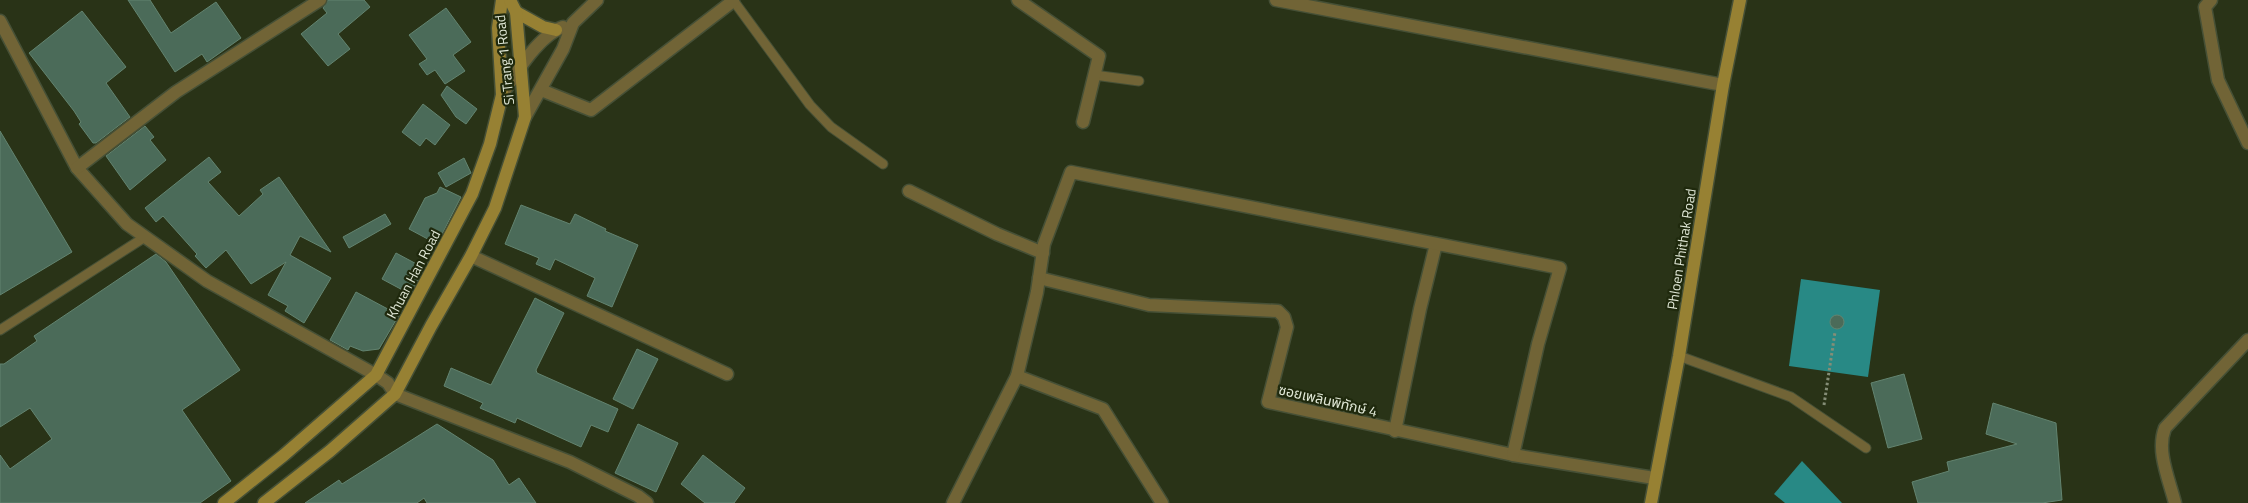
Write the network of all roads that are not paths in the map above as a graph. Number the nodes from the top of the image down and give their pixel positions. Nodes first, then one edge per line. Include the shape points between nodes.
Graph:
1 (320, 0) edge
2 (502, 0) edge
3 (510, 0) edge
4 (597, 0) edge
5 (1018, 0) edge
6 (1276, 0) edge
7 (1740, 0) edge
8 (2211, 0) edge
9 (733, 1) edge
10 (516, 12) junction
11 (0, 23) edge
12 (573, 23) junction
13 (556, 30) junction
14 (521, 65) junction
15 (1094, 75) junction
16 (1139, 81) dead end
17 (1723, 85) junction
18 (541, 90) junction
19 (502, 95) junction
20 (525, 117) junction
21 (1083, 122) dead end
22 (2248, 143) edge
23 (883, 164) dead end
24 (77, 168) junction
25 (909, 191) dead end
26 (145, 237) junction
27 (1436, 244) junction
28 (1043, 253) junction
29 (471, 256) junction
30 (1039, 278) junction
31 (0, 330) edge
32 (2248, 340) edge
33 (1679, 356) junction
34 (727, 374) dead end
35 (376, 375) junction
36 (1017, 376) junction
37 (396, 394) junction
38 (1395, 431) junction
39 (1866, 448) dead end
40 (1513, 455) junction
41 (1654, 478) junction
42 (224, 503) edge
43 (264, 503) edge
44 (648, 503) edge
45 (953, 503) edge
46 (1162, 503) edge
47 (1651, 503) edge
48 (2175, 503) edge

1 - 24 street via 176,92
2 - 19 main road, Si Trang 1 Road via 498,28
3 - 10 main road, Si Trang 1 Road
4 - 12 street, Khuan Han Road
5 - 15 street via 1099,56
6 - 17 street
7 - 17 main road, Phloen Phithak Road
8 - 22 street via 2205,7 2218,80
9 - 18 street via 591,110
9 - 23 lane via 810,106 831,127
10 - 13 main road via 543,27
10 - 14 main road, Si Trang 1 Road
11 - 24 street
12 - 13 street, Khuan Han Road
12 - 18 street, Khuan Han Road
13 - 14 street, Khuan Han Road
14 - 19 street, Khuan Han Road
14 - 20 main road, Si Trang 1 Road
15 - 16 lane
15 - 21 street
17 - 33 main road, Phloen Phithak Road
18 - 20 street, Khuan Han Road
19 - 35 main road, Khuan Han Road via 490,144 472,194
20 - 29 main road, Khuan Han Road via 495,208
24 - 26 street via 127,224
25 - 28 street
26 - 31 lane
26 - 35 street via 207,281
27 - 28 street via 1071,172
27 - 38 street
27 - 40 street via 1560,268 1538,344
28 - 30 street
29 - 34 street
29 - 37 main road, Khuan Han Road
30 - 36 street
30 - 38 street, ซอยเพลินพิทักษ์ 4 via 1149,305 1278,311 1287,327 1268,402
32 - 48 street via 2165,428 2161,439 2162,451
33 - 39 lane via 1791,397
33 - 41 main road, Phloen Phithak Road
35 - 37 street
35 - 42 main road, Khuan Han Road via 284,456
36 - 45 street
36 - 46 street via 1103,408
37 - 43 main road, Khuan Han Road
37 - 44 street via 570,462
38 - 40 street, ซอยเพลินพิทักษ์ 4
40 - 41 street, ซอยเพลินพิทักษ์ 4
41 - 47 main road, Phloen Phithak Road

